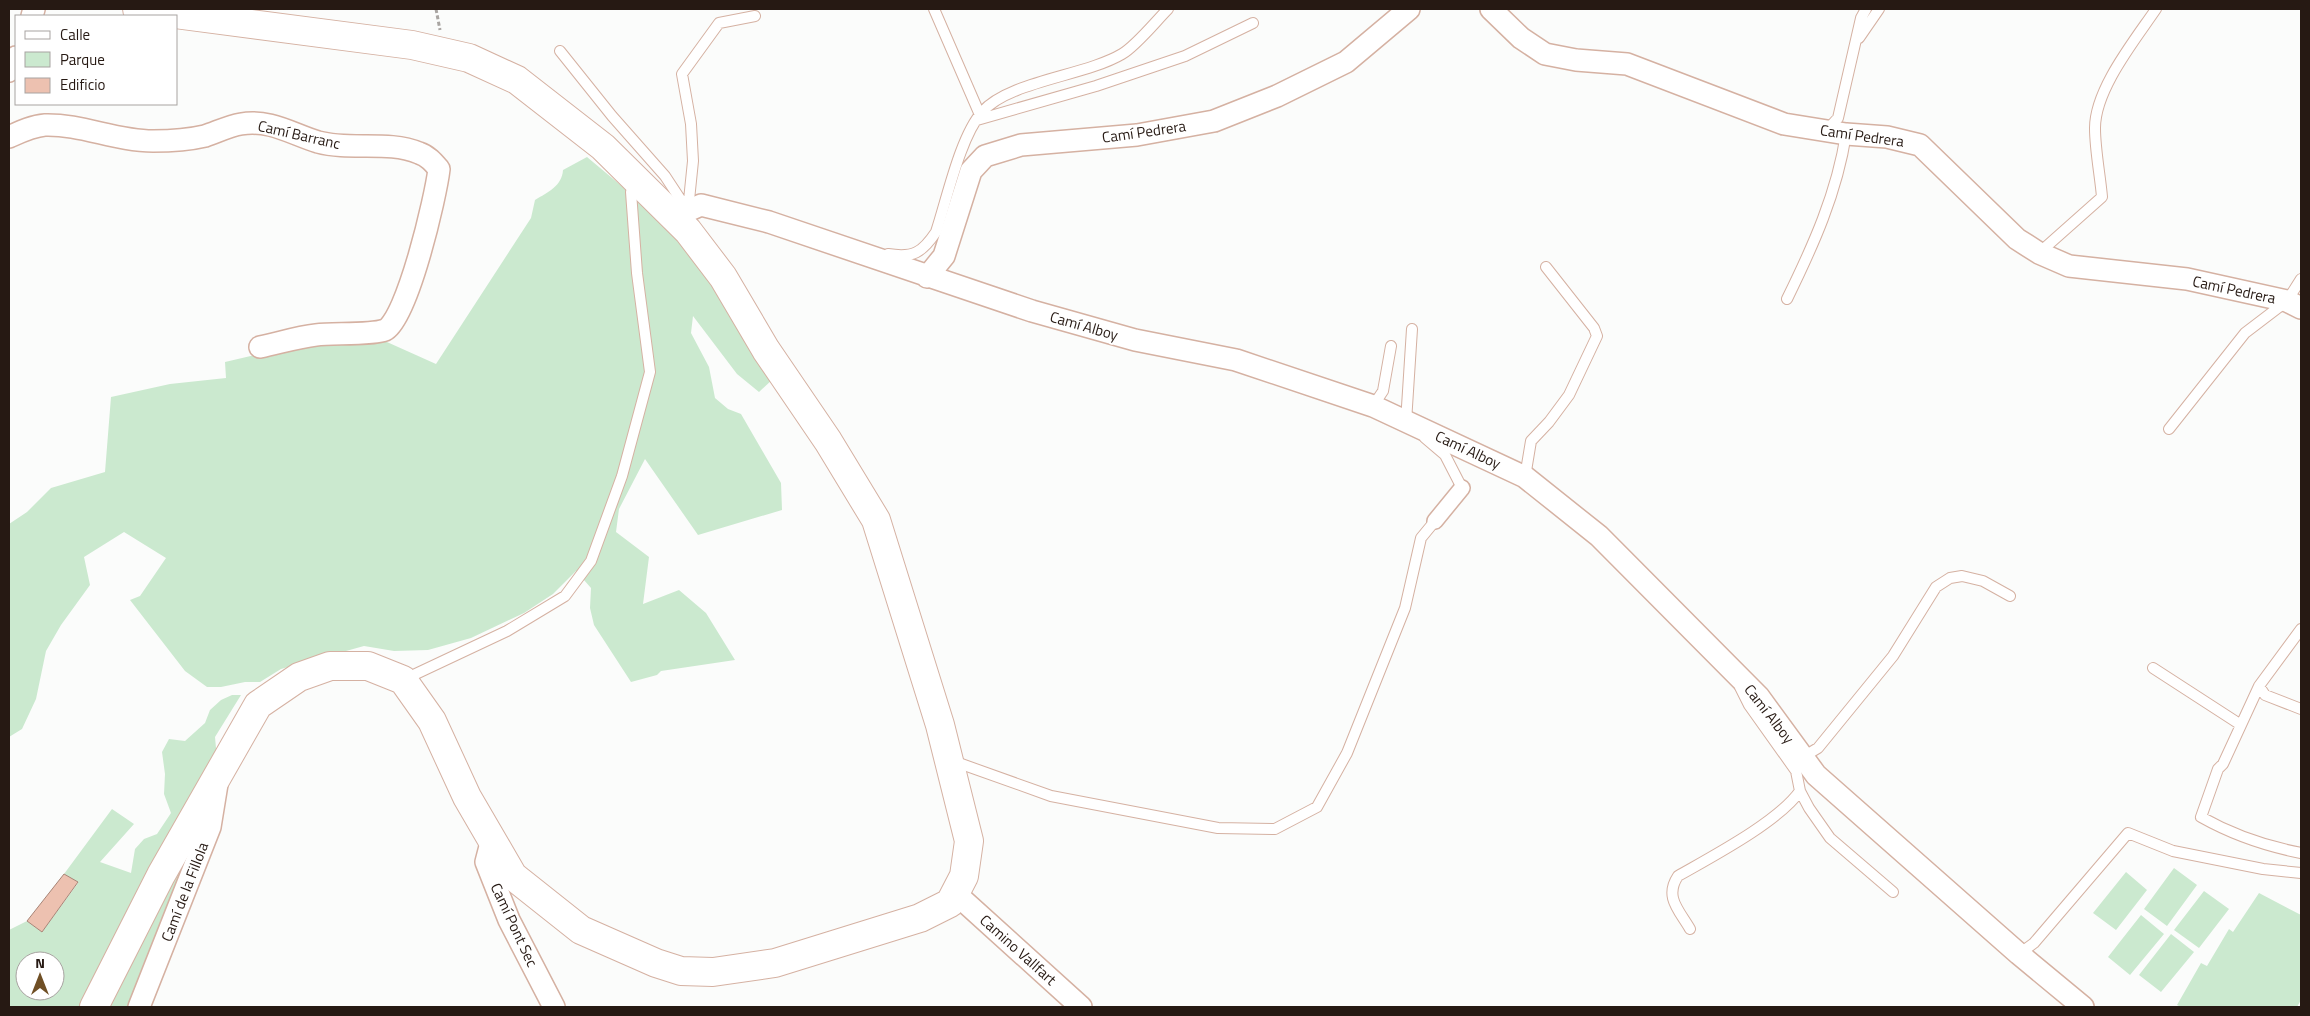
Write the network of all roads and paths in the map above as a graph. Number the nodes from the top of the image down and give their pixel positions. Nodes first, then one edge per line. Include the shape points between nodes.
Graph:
1 (137, 9) edge
2 (934, 9) edge
3 (1168, 9) edge
4 (1408, 9) edge
5 (1491, 9) edge
6 (1866, 9) edge
7 (1879, 9) edge
8 (2156, 9) edge
9 (755, 16) dead end
10 (1253, 23) dead end
11 (1856, 41) junction
12 (560, 51) dead end
13 (15, 59) edge
14 (9, 71) edge
15 (978, 118) junction
16 (1836, 132) junction
17 (9, 137) edge
18 (638, 182) junction
19 (681, 214) junction
20 (828, 242) junction
21 (2039, 253) junction
22 (1546, 267) dead end
23 (927, 277) junction
24 (2301, 279) edge
25 (1788, 299) dead end
26 (2294, 304) edge
27 (1412, 329) dead end
28 (1391, 346) dead end
29 (260, 348) dead end
30 (1373, 406) junction
31 (1405, 420) junction
32 (2170, 429) dead end
33 (1525, 477) junction
34 (1462, 488) joint
35 (1435, 521) joint
36 (2010, 596) dead end
37 (2301, 629) edge
38 (2153, 668) dead end
39 (1732, 670) junction
40 (403, 680) junction
41 (2259, 686) junction
42 (2301, 709) edge
43 (2241, 725) junction
44 (1803, 757) junction
45 (949, 760) junction
46 (218, 774) junction
47 (1800, 791) junction
48 (492, 840) junction
49 (2301, 853) edge
50 (2301, 873) edge
51 (1893, 892) dead end
52 (955, 894) junction
53 (1690, 929) dead end
54 (2019, 954) junction
55 (94, 1007) edge
56 (139, 1007) edge
57 (554, 1007) edge
58 (1081, 1007) edge
59 (2083, 1007) edge

1 - 18 main road via 412,45 470,58 517,80 603,147
2 - 15 lane
3 - 15 lane via 1123,54 994,101
4 - 23 street, Camí Pedrera via 1346,62 1277,96 1214,121 1137,135 1021,145 985,156 971,171 944,256
5 - 16 street, Camí Pedrera via 1521,38 1545,54 1627,64 1784,124
6 - 11 lane
7 - 11 lane
8 - 21 lane via 2102,96 2095,126 2102,197
9 - 19 lane via 719,23 682,74 691,124 693,160
10 - 15 lane via 1185,56 1096,86
11 - 16 lane
12 - 19 lane via 665,176
13 - 14 street
15 - 20 lane via 962,153 936,232 927,246 913,255 896,255
16 - 21 street, Camí Pedrera via 1886,137 1920,145 2017,238
16 - 25 lane via 1842,165 1818,236
17 - 29 street, Camí Barranc via 44,125 75,127 151,141 181,141 242,124 264,124 291,130 318,142 355,147 396,147 419,152 432,160 439,169 437,190 422,249 394,320 387,329 314,335
18 - 19 main road
18 - 40 lane via 631,192 637,273 650,372 622,476 591,561 565,596 507,631
19 - 20 street, Camí Alboy via 701,205 769,222
19 - 45 main road via 688,231 723,277 766,350 828,441 876,520
20 - 23 street, Camí Alboy
21 - 26 street, Camí Pedrera via 2069,266 2187,279
22 - 33 lane via 1597,336 1569,395 1531,441
23 - 30 street, Camí Alboy via 1135,340 1236,360
24 - 26 lane
26 - 32 lane via 2245,333
27 - 31 lane
28 - 30 lane via 1383,391
30 - 31 street, Camí Alboy
31 - 33 street, Camí Alboy
31 - 34 lane via 1444,455
33 - 39 street, Camí Alboy via 1599,536
34 - 35 street
35 - 45 lane via 1421,538 1405,608 1347,753 1317,807 1275,829 1218,828 1051,796
36 - 44 lane via 1983,581 1962,576 1950,578 1936,587 1893,656 1818,748
37 - 41 lane
38 - 43 lane
39 - 44 street, Camí Alboy via 1759,697
39 - 47 lane via 1749,705 1796,771
40 - 46 main road via 368,666 330,666 299,677 258,705
40 - 48 main road via 432,721 467,797
41 - 42 lane via 2265,694
41 - 43 lane
43 - 49 lane via 2218,769 2201,817 2269,847
44 - 54 street, Camí Alboy via 1816,775
45 - 52 main road via 969,842 964,876
46 - 55 main road via 161,875
46 - 56 street, Camí de la Fillola via 210,827
47 - 51 lane via 1830,838
47 - 53 lane via 1777,814 1678,876 1672,886 1672,897
48 - 52 main road via 513,876 581,930 682,971 713,972 775,963 920,918 950,904
48 - 57 street, Camí Pont Sec via 486,862 508,920
50 - 54 lane via 2173,852 2128,833 2034,943
52 - 58 street, Camino Vallfart
54 - 59 street, Camí Alboy

